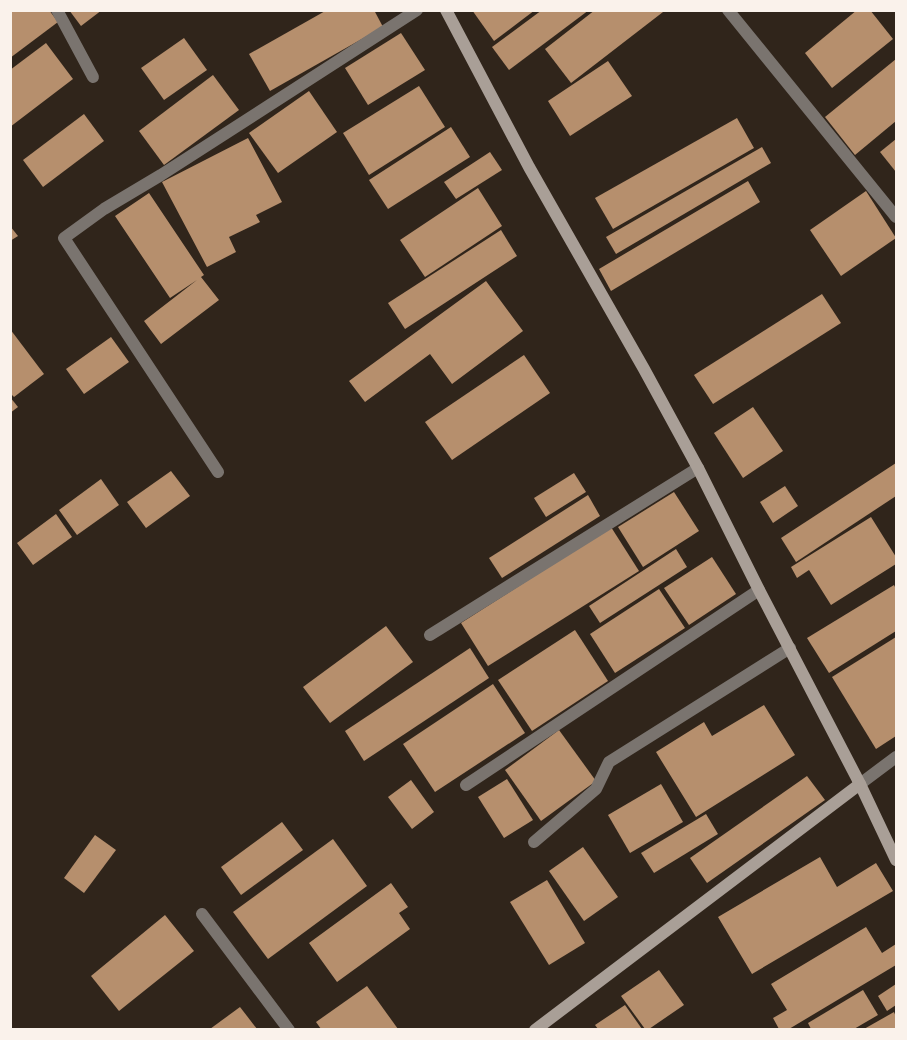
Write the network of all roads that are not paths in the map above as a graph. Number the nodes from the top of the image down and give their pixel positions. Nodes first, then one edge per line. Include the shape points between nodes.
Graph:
1 (57, 10) edge
2 (417, 10) edge
3 (446, 10) edge
4 (728, 10) edge
5 (93, 77) dead end
6 (897, 217) edge
7 (698, 468) junction
8 (218, 472) dead end
9 (759, 590) junction
10 (430, 634) dead end
11 (790, 648) junction
12 (897, 757) edge
13 (860, 784) junction
14 (466, 785) dead end
15 (534, 842) dead end
16 (897, 860) edge
17 (202, 914) dead end
18 (289, 1029) edge
19 (535, 1029) edge

1 - 5 street
2 - 8 street via 64,238
3 - 7 main road
4 - 6 street
7 - 9 main road
7 - 10 street
9 - 11 main road
9 - 14 street
11 - 13 main road
11 - 15 street via 609,762 596,789
12 - 13 street
13 - 16 main road
13 - 19 main road
17 - 18 street

